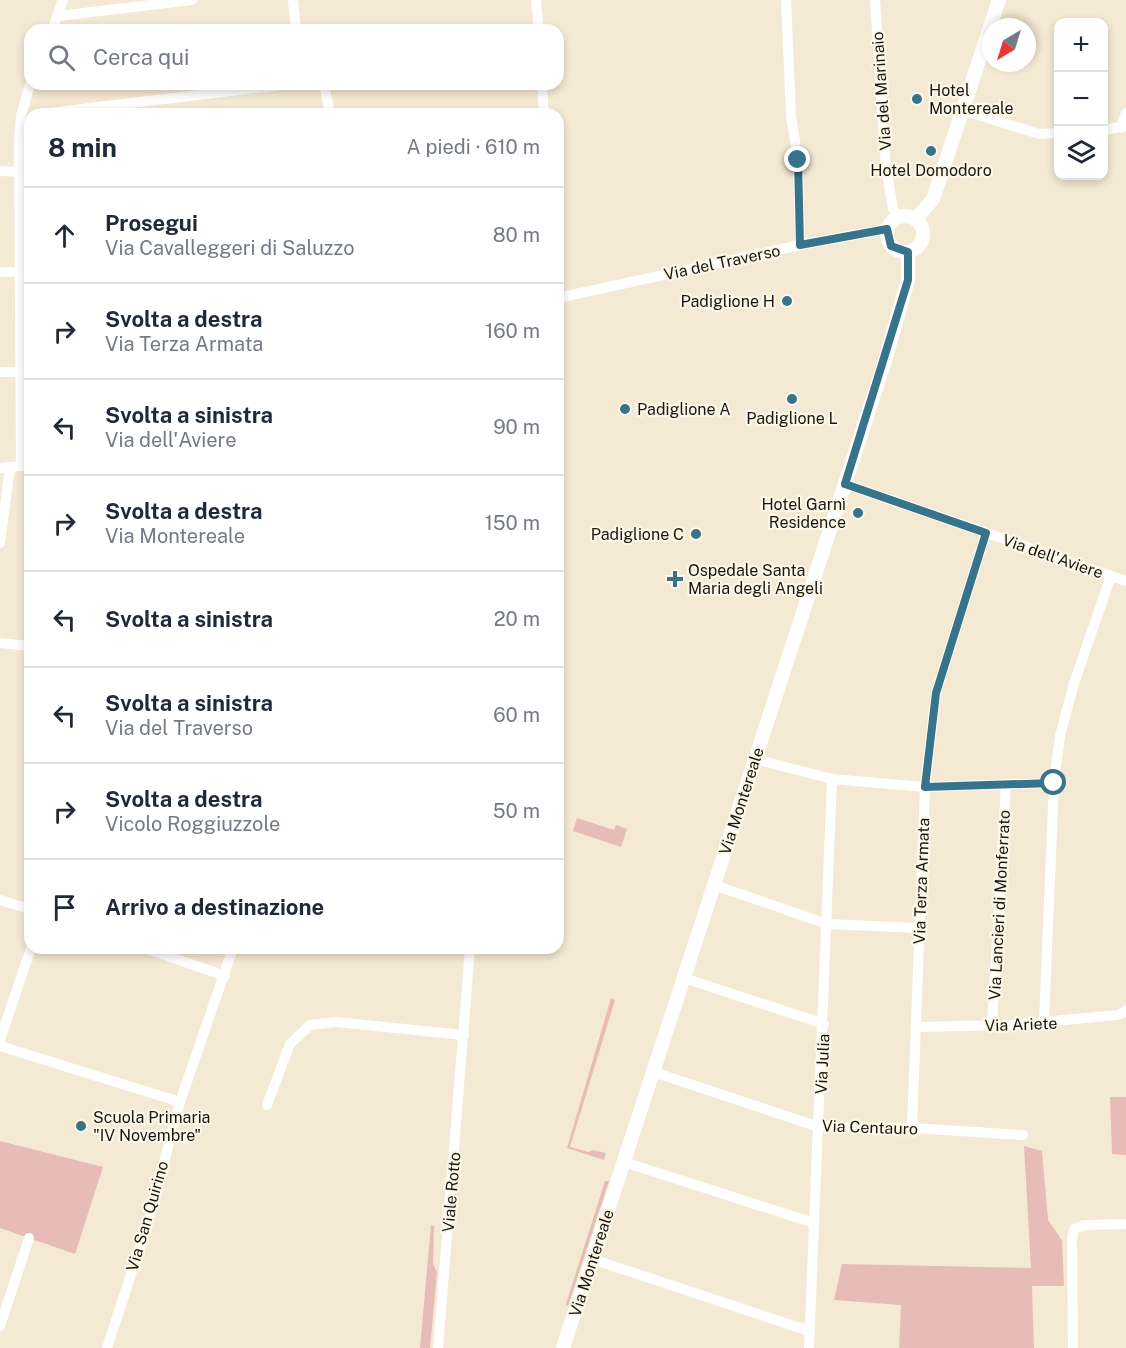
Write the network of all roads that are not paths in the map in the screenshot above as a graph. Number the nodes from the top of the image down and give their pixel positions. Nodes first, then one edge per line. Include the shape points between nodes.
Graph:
1 (63, 0) edge
2 (192, 0) edge
3 (293, 0) edge
4 (536, 0) edge
5 (786, 0) edge
6 (875, 0) edge
7 (999, 0) edge
8 (58, 16) junction
9 (55, 24) edge
10 (295, 24) edge
11 (538, 24) edge
12 (29, 90) edge
13 (253, 90) edge
14 (325, 90) edge
15 (542, 90) edge
16 (27, 108) edge
17 (140, 108) edge
18 (329, 108) edge
19 (544, 108) edge
20 (962, 110) junction
21 (1126, 113) edge
22 (1124, 127) edge
23 (1108, 129) edge
24 (24, 132) edge
25 (1054, 133) edge
26 (0, 171) edge
27 (19, 172) junction
28 (897, 217) junction
29 (916, 219) junction
30 (887, 229) junction
31 (800, 245) junction
32 (908, 252) junction
33 (0, 272) edge
34 (23, 279) edge
35 (564, 297) edge
36 (0, 372) edge
37 (20, 372) junction
38 (15, 467) edge
39 (845, 484) junction
40 (986, 533) junction
41 (0, 543) edge
42 (1111, 576) junction
43 (1126, 581) edge
44 (0, 643) edge
45 (24, 645) edge
46 (755, 759) junction
47 (832, 779) junction
48 (1054, 783) junction
49 (1006, 785) junction
50 (925, 787) junction
51 (714, 885) junction
52 (0, 900) edge
53 (24, 907) edge
54 (827, 924) junction
55 (920, 928) junction
56 (29, 954) edge
57 (162, 954) edge
58 (231, 954) edge
59 (470, 954) edge
60 (225, 976) junction
61 (684, 978) junction
62 (1126, 1011) edge
63 (1044, 1022) junction
64 (824, 1024) junction
65 (992, 1025) junction
66 (916, 1027) junction
67 (464, 1035) junction
68 (0, 1040) edge
69 (0, 1046) edge
70 (653, 1072) junction
71 (180, 1102) junction
72 (267, 1105) dead end
73 (819, 1127) junction
74 (912, 1128) junction
75 (1023, 1135) dead end
76 (624, 1162) junction
77 (814, 1223) junction
78 (1126, 1224) edge
79 (29, 1238) dead end
80 (592, 1259) junction
81 (0, 1326) edge
82 (809, 1331) junction
83 (107, 1348) edge
84 (438, 1348) edge
85 (563, 1348) edge
86 (809, 1348) edge
87 (1073, 1348) edge

1 - 8 street
2 - 8 street
3 - 10 street
4 - 11 street
5 - 31 street
6 - 28 street, Via del Marinaio via 885,168
7 - 20 main road
8 - 9 street
12 - 16 street
13 - 17 street
14 - 18 street
15 - 19 street
20 - 25 street via 1039,134
20 - 29 main road via 933,199
21 - 22 street
22 - 23 street
24 - 27 street
26 - 27 street
27 - 34 street
28 - 29 main road
28 - 30 main road
29 - 32 main road via 922,229 921,241
30 - 31 street, Via del Traverso
30 - 32 main road via 891,246
31 - 35 street, Via del Traverso
32 - 39 main road, Via Montereale via 908,280
33 - 34 street
34 - 37 street
36 - 37 street
37 - 38 street
38 - 41 street
39 - 40 street, Via dell'Aviere
39 - 46 main road, Via Montereale
40 - 42 street, Via dell'Aviere
40 - 50 street, Via Terza Armata via 936,693
42 - 43 street, Via dell'Aviere
42 - 48 street via 1074,683 1060,736
44 - 45 street
46 - 47 street
46 - 51 main road, Via Montereale
47 - 50 street
47 - 54 street, Via Julia
48 - 49 street
48 - 63 street
49 - 50 street
49 - 65 street, Via Lancieri di Monferrato
50 - 55 street, Via Terza Armata
51 - 54 street
51 - 61 main road, Via Montereale
52 - 53 street
54 - 55 street
54 - 64 street, Via Julia
55 - 66 street, Via Terza Armata
56 - 68 street
57 - 60 street
58 - 60 street, Via San Quirino
59 - 67 street, Viale Rotto
60 - 71 street, Via San Quirino
61 - 64 street
61 - 70 main road, Via Montereale
62 - 63 street, Via Ariete via 1083,1020
63 - 65 street, Via Ariete
64 - 73 street, Via Julia
65 - 66 street, Via Ariete
66 - 74 street, Via Terza Armata
67 - 72 street via 336,1023 310,1025 290,1044
67 - 84 street, Viale Rotto
69 - 71 street
70 - 73 street, Via Centauro
70 - 76 main road, Via Montereale
71 - 83 street, Via San Quirino via 148,1222
73 - 74 street, Via Centauro
73 - 77 street, Via Julia
74 - 75 street, Via Centauro
76 - 77 street
76 - 80 main road, Via Montereale
77 - 82 street, Via Julia
78 - 87 street via 1074,1229
79 - 81 street
80 - 82 street
80 - 85 main road, Via Montereale
82 - 86 street, Via Julia

